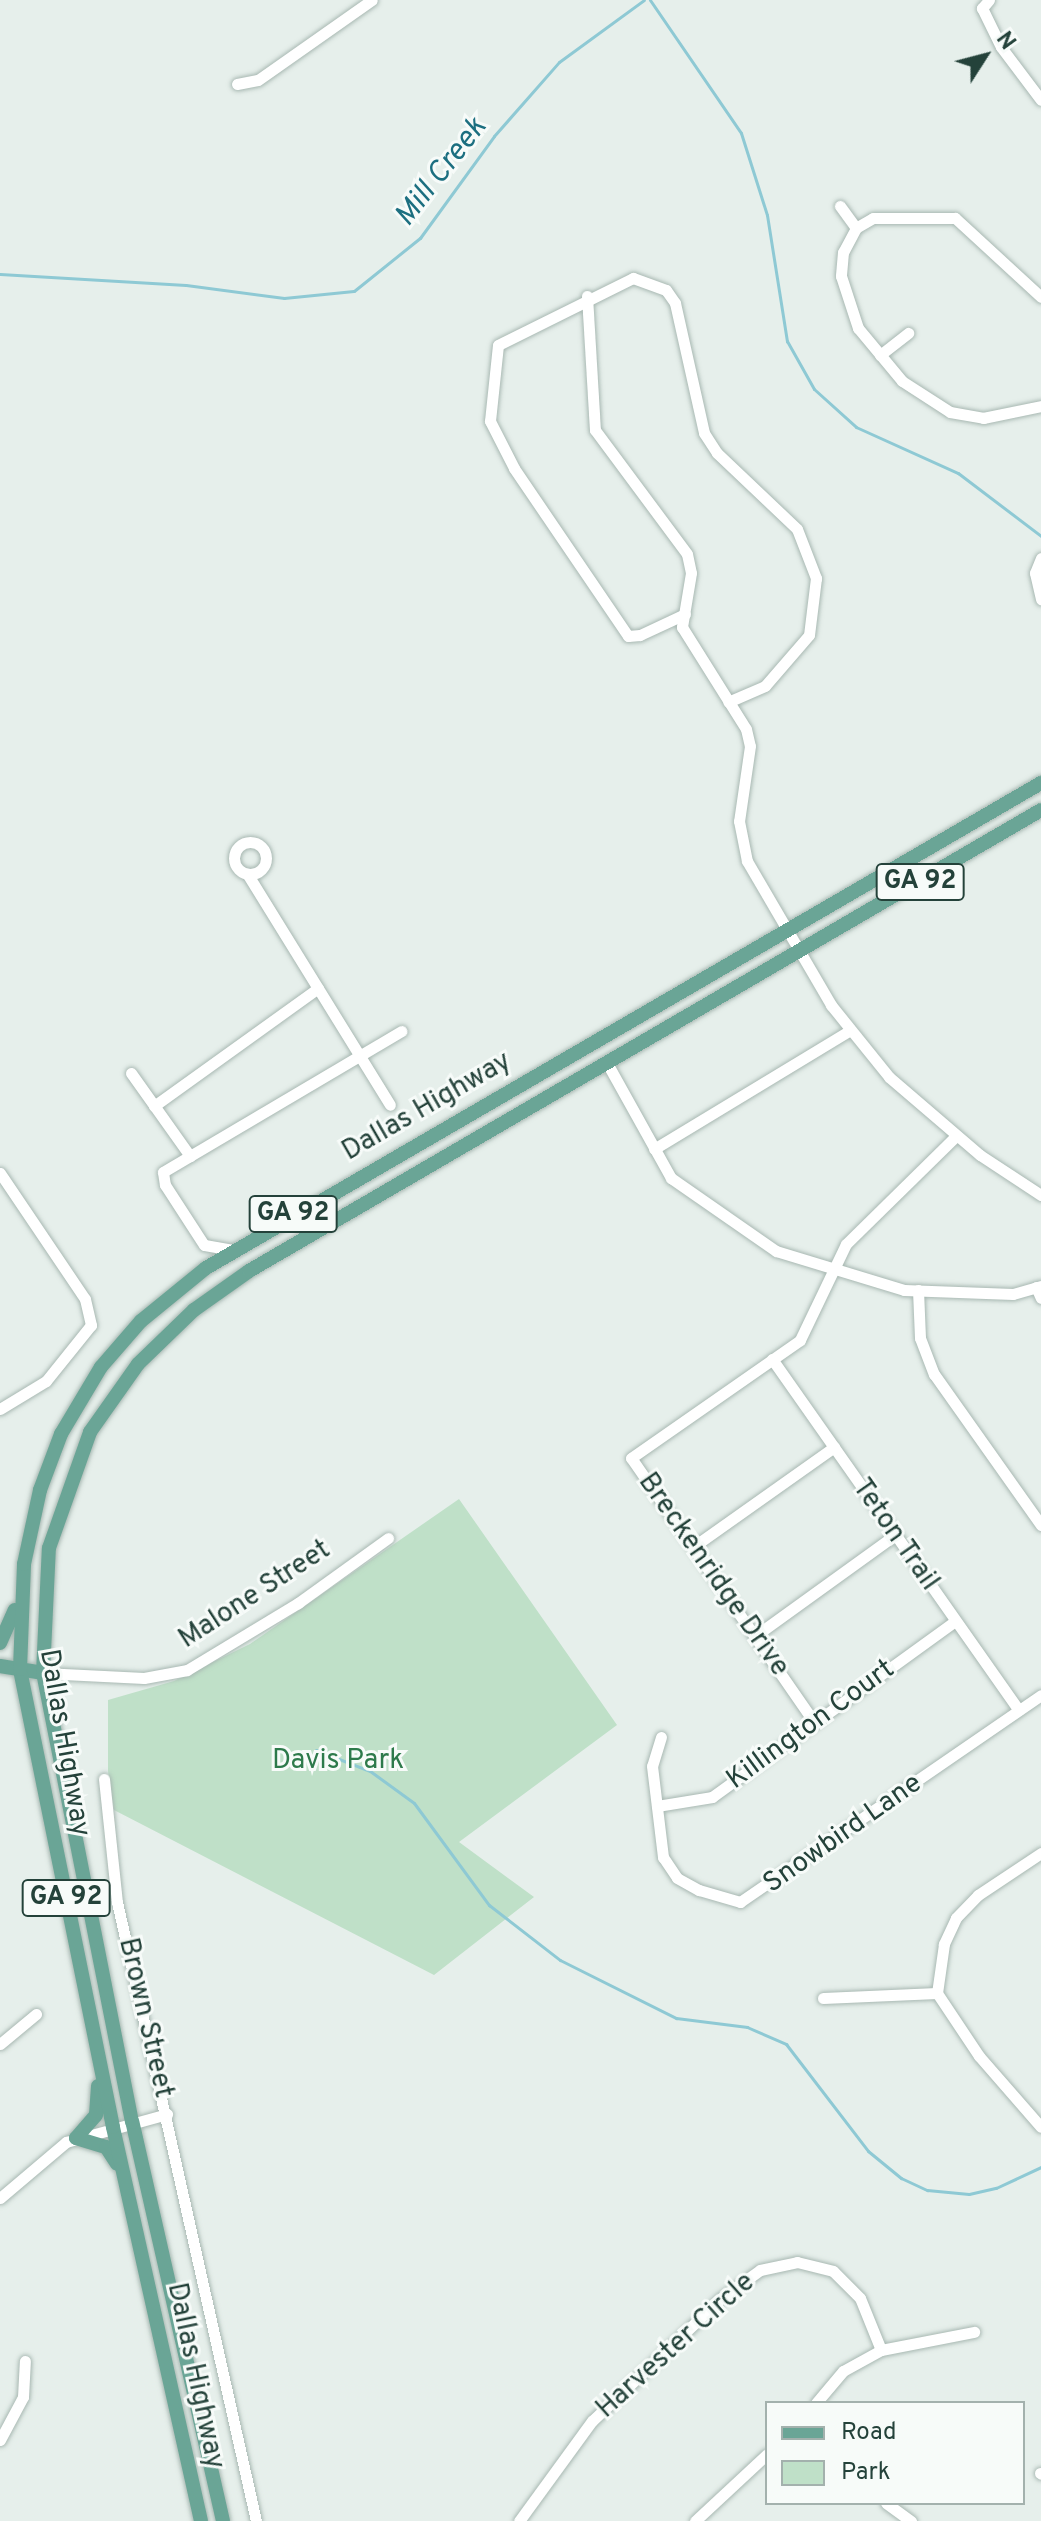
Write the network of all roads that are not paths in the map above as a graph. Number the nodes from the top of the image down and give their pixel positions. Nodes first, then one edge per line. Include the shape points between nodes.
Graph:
1 (372, 0) edge
2 (989, 0) edge
3 (237, 84) dead end
4 (1041, 100) edge
5 (840, 206) dead end
6 (856, 228) junction
7 (587, 296) junction
8 (1041, 297) edge
9 (908, 333) dead end
10 (880, 355) junction
11 (1041, 406) edge
12 (1041, 558) edge
13 (1041, 599) edge
14 (685, 614) junction
15 (728, 702) junction
16 (1041, 783) edge
17 (1041, 810) edge
18 (248, 875) dead end
19 (784, 931) junction
20 (798, 953) junction
21 (318, 988) junction
22 (401, 1031) dead end
23 (849, 1031) junction
24 (359, 1056) junction
25 (607, 1063) junction
26 (131, 1073) dead end
27 (390, 1105) dead end
28 (154, 1106) junction
29 (956, 1136) junction
30 (654, 1149) junction
31 (190, 1156) junction
32 (0, 1173) edge
33 (1041, 1195) edge
34 (204, 1245) junction
35 (233, 1250) junction
36 (831, 1268) junction
37 (199, 1273) junction
38 (918, 1290) junction
39 (1039, 1290) edge
40 (772, 1359) junction
41 (0, 1409) edge
42 (834, 1447) junction
43 (1041, 1525) edge
44 (895, 1535) junction
45 (388, 1538) dead end
46 (693, 1547) junction
47 (20, 1598) junction
48 (955, 1621) junction
49 (755, 1636) junction
50 (0, 1643) edge
51 (0, 1666) edge
52 (20, 1669) junction
53 (43, 1673) junction
54 (1041, 1695) edge
55 (1019, 1710) junction
56 (814, 1722) junction
57 (661, 1737) dead end
58 (104, 1779) dead end
59 (657, 1806) junction
60 (1041, 1853) edge
61 (937, 1993) junction
62 (823, 1998) dead end
63 (36, 2014) dead end
64 (0, 2044) edge
65 (96, 2045) junction
66 (167, 2114) junction
67 (132, 2122) junction
68 (113, 2127) junction
69 (1041, 2127) edge
70 (76, 2138) junction
71 (124, 2176) junction
72 (0, 2198) edge
73 (974, 2332) dead end
74 (881, 2350) junction
75 (25, 2361) dead end
76 (818, 2401) edge
77 (0, 2440) edge
78 (765, 2456) edge
79 (889, 2505) edge
80 (201, 2521) edge
81 (223, 2521) edge
82 (256, 2521) edge
83 (519, 2521) edge
84 (695, 2521) edge
85 (911, 2521) edge

1 - 3 street via 258,80
2 - 4 street via 982,8 1001,47
5 - 6 street
6 - 8 street via 886,216 955,218
6 - 10 street via 843,252 841,276 858,328
7 - 14 street via 595,430 687,554 691,573
7 - 14 street via 498,345 490,421 514,468 628,636
7 - 15 street via 633,278 666,290 675,303 704,433 717,453 782,510 810,553 817,601 809,635 765,686
9 - 10 street
10 - 11 street via 902,381 950,412 983,418
12 - 13 street via 1035,573
14 - 15 street via 682,627 688,640
15 - 19 street via 746,729 750,746 741,792 740,842
16 - 19 main road, Dallas Highway / GA 92
17 - 20 main road, Dallas Highway / GA 92
18 - 21 street
19 - 20 street
19 - 35 main road, Dallas Highway / GA 92
20 - 23 street
20 - 25 main road, Dallas Highway / GA 92
21 - 24 street
21 - 28 street
22 - 24 street
23 - 29 street via 889,1077
23 - 30 street
24 - 27 street
24 - 31 street
25 - 30 street
25 - 53 main road, Dallas Highway / GA 92 via 249,1271 194,1310 138,1364 90,1432 60,1506 43,1587
26 - 28 street
28 - 31 street
29 - 33 street
29 - 36 street, Breckenridge Drive via 846,1244
30 - 36 street via 671,1178 756,1241
31 - 34 street via 162,1176
32 - 41 street via 85,1299 91,1325 46,1381
34 - 35 street
34 - 37 street
35 - 37 main road, Dallas Highway / GA 92
36 - 38 street
36 - 40 street, Breckenridge Drive via 820,1305 800,1340
37 - 47 main road, Dallas Highway / GA 92 via 141,1321 101,1367 68,1422 40,1490
38 - 39 street
38 - 43 street via 920,1338 934,1374
40 - 42 street, Teton Trail
40 - 46 street, Breckenridge Drive via 631,1458
42 - 44 street, Teton Trail
42 - 46 street
44 - 48 street, Teton Trail
44 - 49 street
45 - 53 street, Malone Street via 298,1603 187,1670 144,1678
46 - 49 street, Breckenridge Drive
47 - 50 main road
47 - 52 main road, Dallas Highway / GA 92
48 - 55 street, Teton Trail
48 - 56 street, Killington Court
49 - 56 street, Breckenridge Drive
51 - 52 main road, Malone Street
52 - 53 main road, Malone Street
52 - 65 main road, Dallas Highway / GA 92
53 - 67 main road, Dallas Highway / GA 92
54 - 55 street, Snowbird Lane
55 - 59 street, Snowbird Lane via 740,1902 677,1878 663,1857
56 - 59 street, Killington Court via 712,1797
57 - 59 street, Snowbird Lane via 652,1766
58 - 66 street, Brown Street via 117,1902
60 - 61 street via 978,1895 956,1918 944,1944
61 - 62 street
61 - 69 street via 979,2056
63 - 64 street
65 - 68 main road, Dallas Highway / GA 92
65 - 70 main road via 98,2109
66 - 67 street, Brown Street
66 - 82 street, Brown Street
67 - 68 street, Brown Street
67 - 81 main road, Dallas Highway / GA 92
68 - 70 street, Brown Street
68 - 71 main road, Dallas Highway / GA 92
70 - 71 main road via 106,2147
70 - 72 street, Brown Street via 54,2149
71 - 80 main road, Dallas Highway / GA 92
73 - 74 street
74 - 76 street via 843,2371
74 - 83 street, Harvester Circle via 860,2298 833,2271 797,2262 760,2270 720,2299 592,2421
75 - 77 street via 23,2397
78 - 84 street
79 - 85 street

